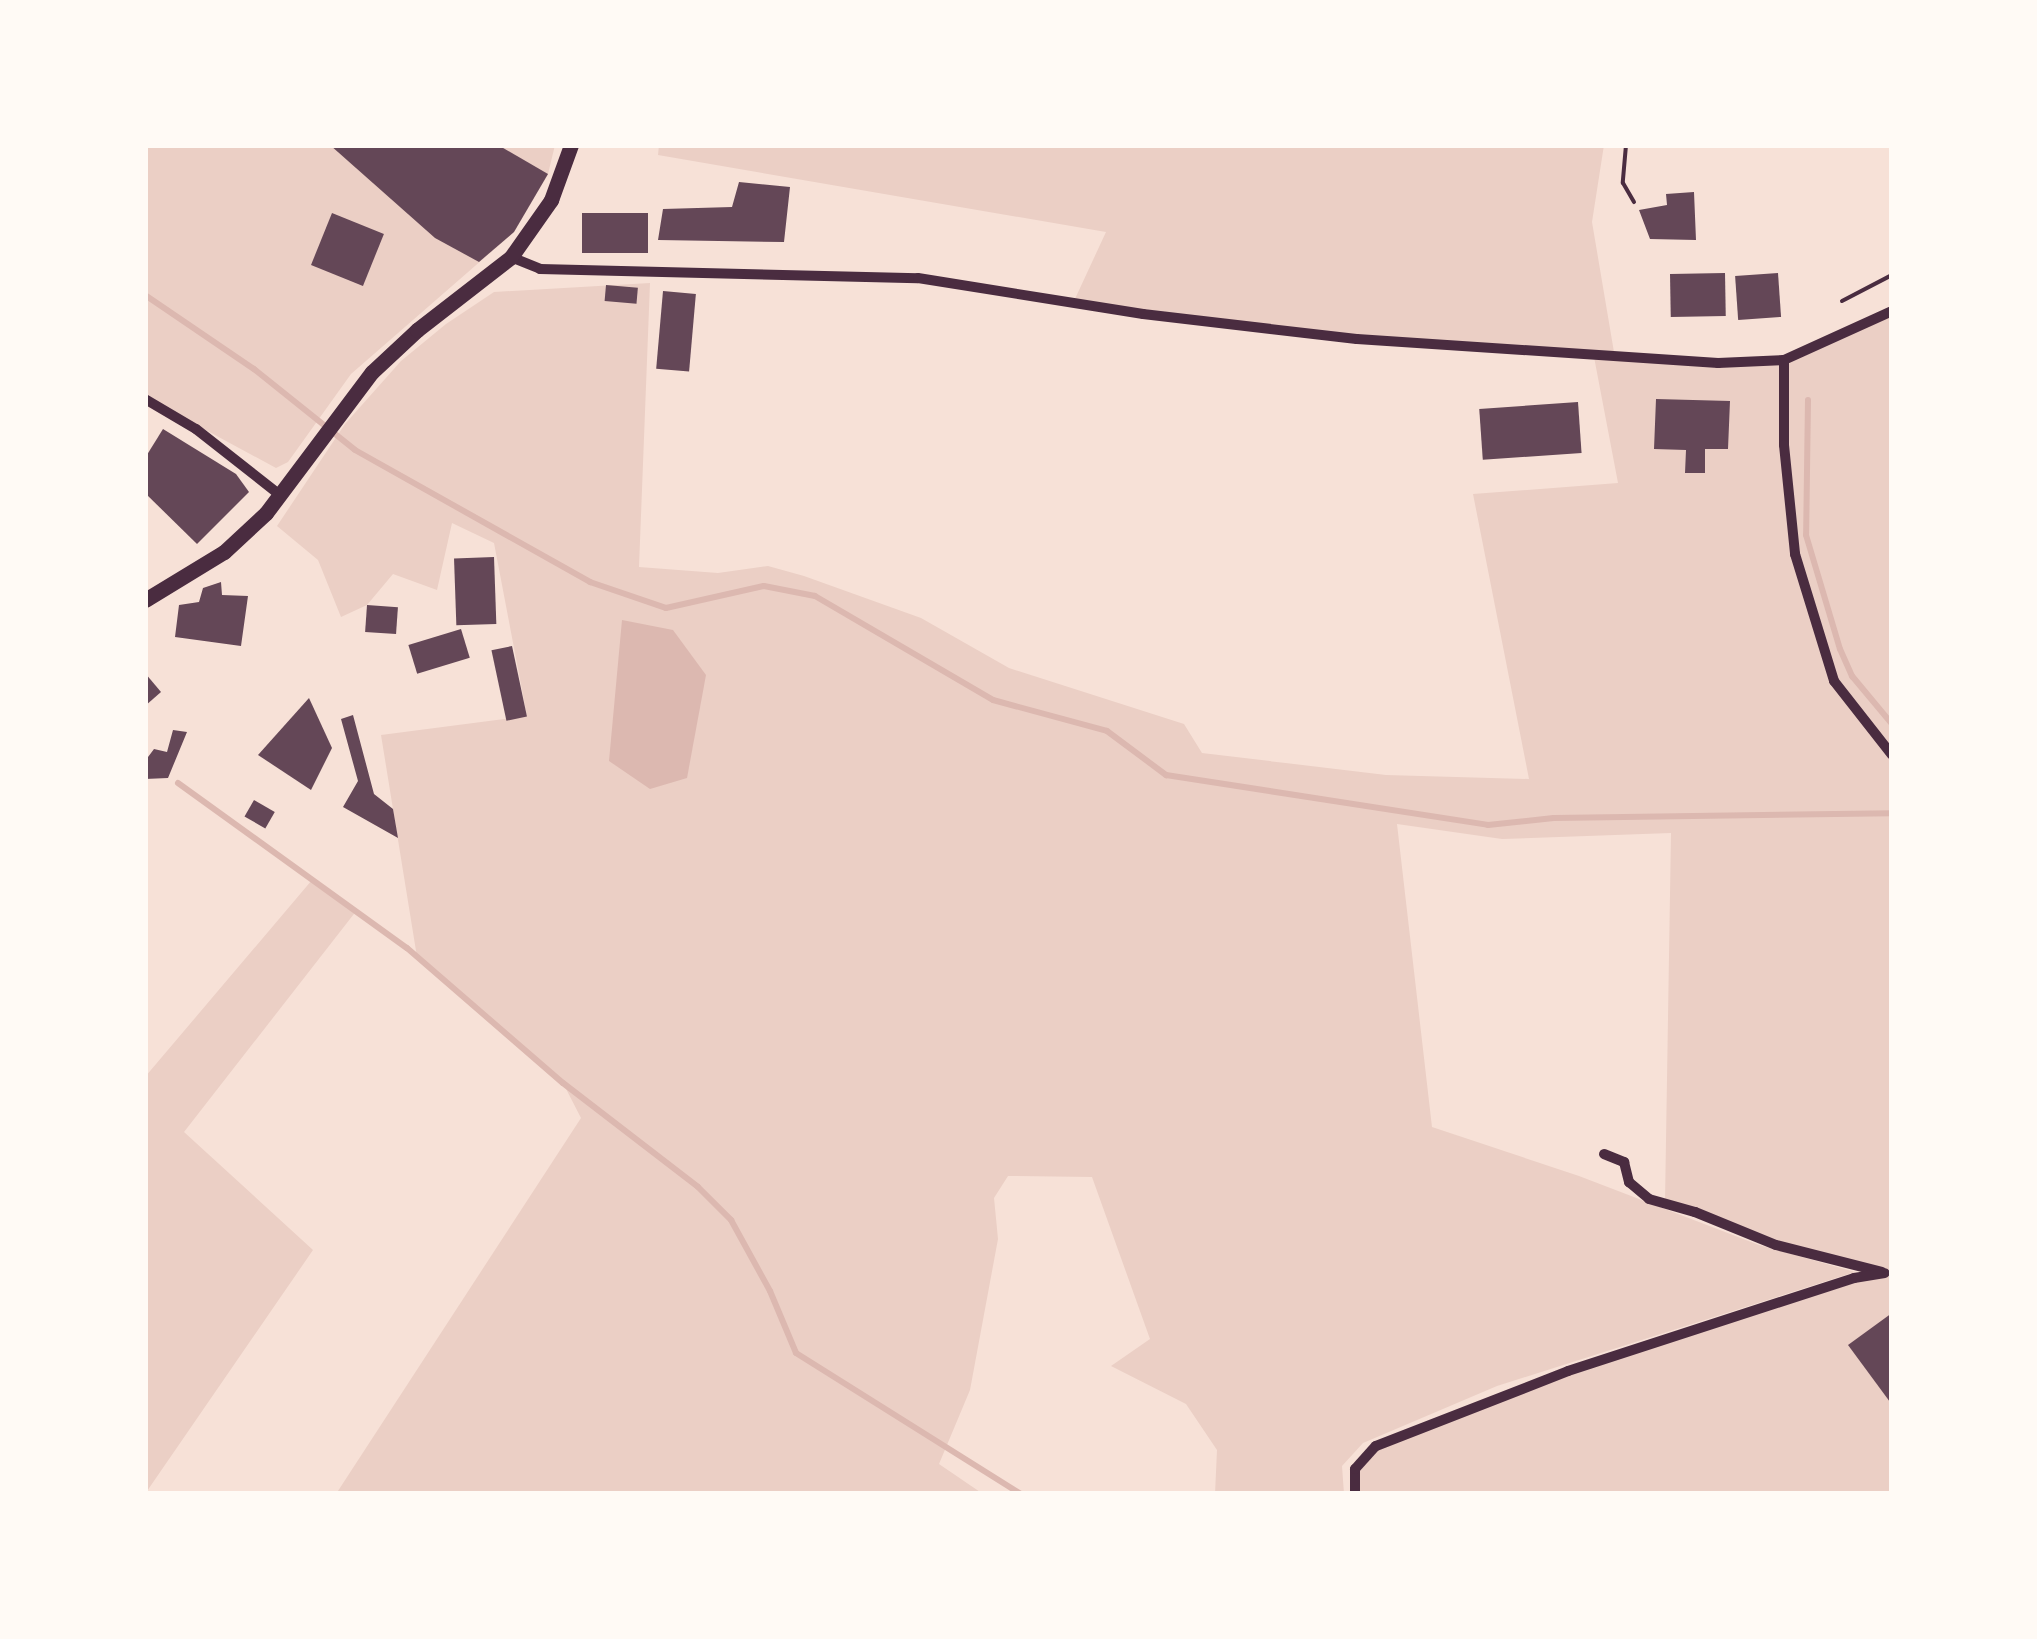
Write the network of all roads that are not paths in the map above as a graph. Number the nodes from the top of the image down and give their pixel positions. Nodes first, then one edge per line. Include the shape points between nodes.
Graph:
1 (571, 145) edge
2 (511, 257) junction
3 (1892, 311) edge
4 (1784, 360) junction
5 (145, 400) edge
6 (282, 496) junction
7 (145, 600) edge
8 (1892, 755) edge
9 (1604, 1154) dead end
10 (1889, 1274) edge
11 (1355, 1494) edge

1 - 2 street via 551,200
2 - 4 street via 540,269 918,278 1142,314 1518,353
2 - 6 street via 391,352
3 - 4 street
4 - 8 street via 1795,554 1834,681
5 - 6 street via 196,428
6 - 7 street via 224,552
9 - 10 street via 1624,1162 1629,1182 1649,1199 1776,1246
10 - 11 street via 1854,1278 1568,1371 1376,1446 1355,1469

